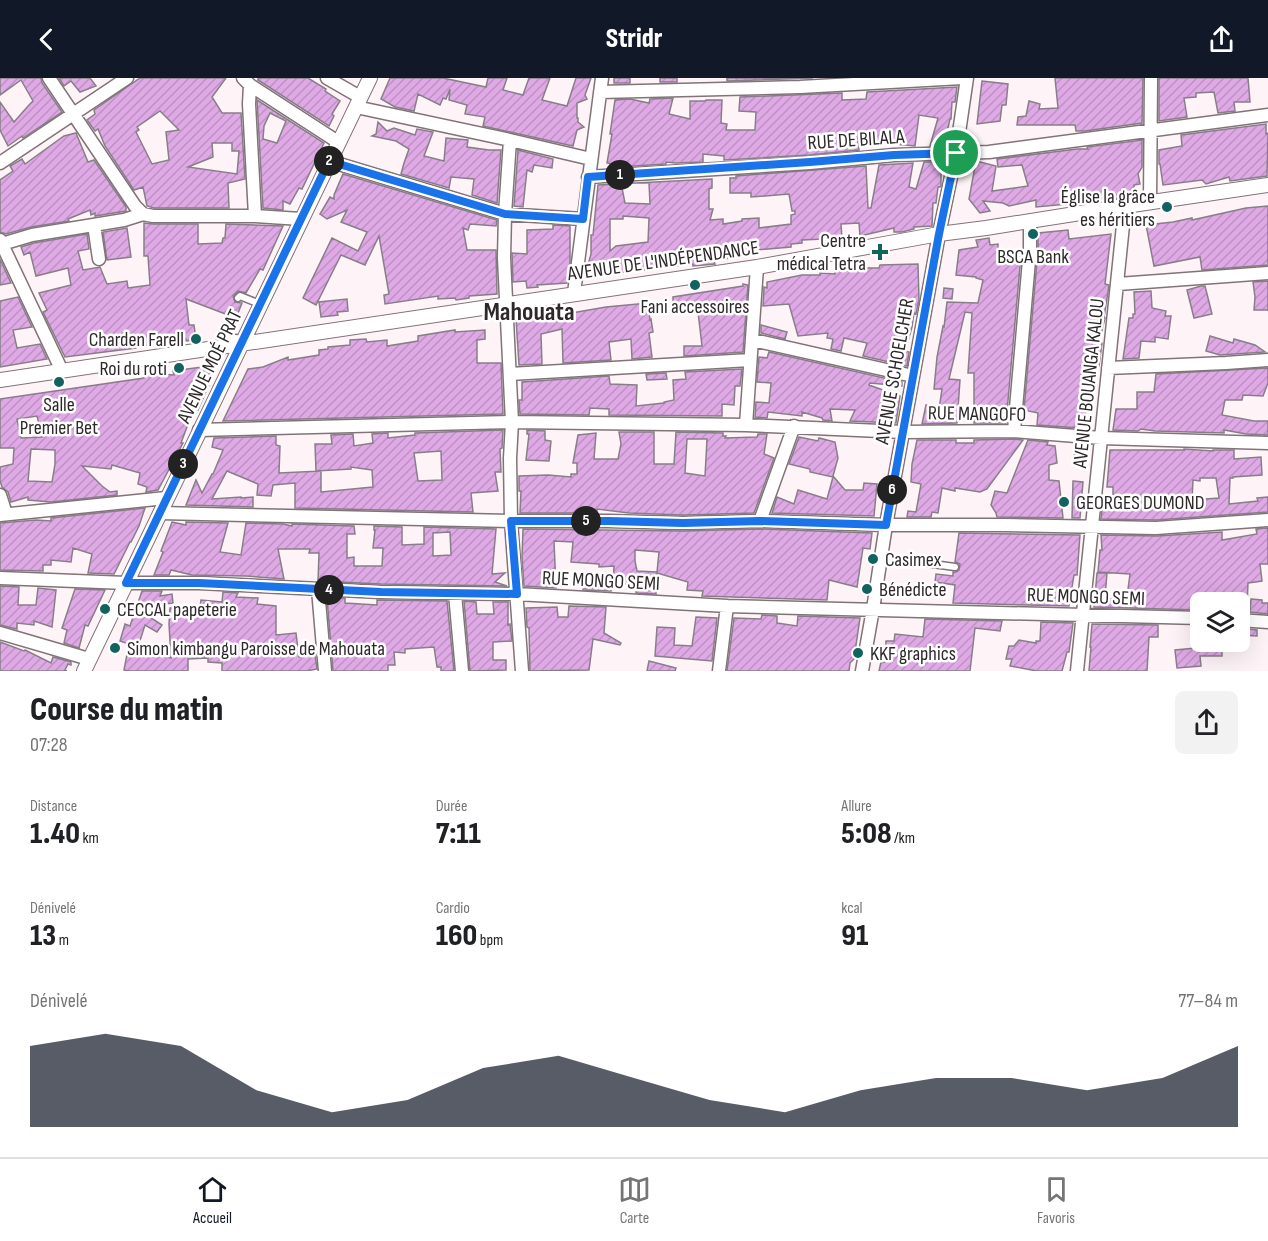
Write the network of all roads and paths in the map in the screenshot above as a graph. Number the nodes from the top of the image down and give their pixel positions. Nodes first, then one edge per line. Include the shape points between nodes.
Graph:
1 (49, 78) edge
2 (127, 78) edge
3 (327, 78) edge
4 (370, 78) edge
5 (602, 78) edge
6 (962, 78) edge
7 (967, 78) edge
8 (1150, 78) edge
9 (247, 82) edge
10 (600, 92) junction
11 (358, 102) junction
12 (74, 114) junction
13 (1268, 115) edge
14 (1149, 132) junction
15 (510, 140) junction
16 (338, 142) junction
17 (956, 153) junction
18 (591, 159) junction
19 (329, 161) junction
20 (0, 163) edge
21 (588, 177) junction
22 (1268, 185) edge
23 (1150, 202) junction
24 (1125, 206) junction
25 (143, 214) junction
26 (505, 214) junction
27 (255, 216) junction
28 (301, 219) junction
29 (583, 219) junction
30 (1030, 221) junction
31 (94, 225) junction
32 (939, 234) junction
33 (1, 242) edge
34 (99, 259) dead end
35 (757, 267) junction
36 (1268, 273) edge
37 (1118, 284) junction
38 (574, 293) junction
39 (238, 298) dead end
40 (506, 303) junction
41 (261, 304) junction
42 (224, 331) dead end
43 (753, 340) junction
44 (242, 342) junction
45 (750, 360) junction
46 (1268, 360) edge
47 (1108, 368) junction
48 (62, 371) junction
49 (510, 374) junction
50 (914, 376) junction
51 (0, 380) edge
52 (512, 422) junction
53 (746, 425) junction
54 (795, 426) junction
55 (200, 429) junction
56 (1014, 431) junction
57 (903, 432) junction
58 (1101, 438) junction
59 (1268, 443) edge
60 (0, 495) edge
61 (166, 498) junction
62 (160, 513) junction
63 (3, 515) edge
64 (1268, 520) edge
65 (511, 521) junction
66 (760, 521) junction
67 (886, 525) junction
68 (1092, 526) junction
69 (881, 557) junction
70 (955, 567) dead end
71 (0, 578) edge
72 (126, 583) junction
73 (318, 589) junction
74 (454, 594) junction
75 (517, 594) junction
76 (726, 606) junction
77 (873, 609) junction
78 (1083, 615) junction
79 (1190, 618) edge
80 (1250, 621) edge
81 (1268, 622) edge
82 (0, 633) edge
83 (87, 665) edge
84 (325, 671) edge
85 (462, 671) edge
86 (522, 671) edge
87 (719, 671) edge
88 (862, 671) edge
89 (1077, 671) edge

1 - 12 street
2 - 12 street
3 - 11 street
4 - 11 street, AVENUE MOÉ PRAT
5 - 10 street
6 - 10 street
7 - 17 street, AVENUE SCHOELCHER
8 - 14 street
9 - 16 street
9 - 27 street
10 - 18 street
11 - 15 street
11 - 16 street, AVENUE MOÉ PRAT
12 - 20 street
12 - 25 street
13 - 14 street, RUE DE BILALA
14 - 17 street, RUE DE BILALA via 1023,149
14 - 23 street
15 - 18 street
15 - 26 street
16 - 19 street, AVENUE MOÉ PRAT
17 - 21 street, RUE DE BILALA
17 - 32 street, AVENUE SCHOELCHER
18 - 21 street
19 - 26 street
19 - 28 street, AVENUE MOÉ PRAT
21 - 29 street
22 - 23 street, AVENUE DE L'INDÉPENDANCE
23 - 24 street, AVENUE DE L'INDÉPENDANCE
24 - 30 street, AVENUE DE L'INDÉPENDANCE
24 - 37 street, AVENUE BOUANGA KALOU
25 - 27 street
25 - 31 street
26 - 29 street
26 - 40 street
27 - 28 street
28 - 41 street, AVENUE MOÉ PRAT
29 - 38 street
30 - 32 street, AVENUE DE L'INDÉPENDANCE
30 - 56 street
31 - 33 street
31 - 34 street
32 - 35 street, AVENUE DE L'INDÉPENDANCE
32 - 50 street, AVENUE SCHOELCHER
33 - 48 street
35 - 38 street, AVENUE DE L'INDÉPENDANCE
35 - 43 street
36 - 37 street
37 - 47 street, AVENUE BOUANGA KALOU
38 - 40 street, AVENUE DE L'INDÉPENDANCE
39 - 41 lane
40 - 44 street, AVENUE DE L'INDÉPENDANCE
40 - 49 street
41 - 44 street, AVENUE MOÉ PRAT
42 - 44 lane via 227,337
43 - 45 street
43 - 50 street
44 - 48 street
44 - 55 street, AVENUE MOÉ PRAT
45 - 49 street
45 - 53 street
46 - 47 street
47 - 58 street, AVENUE BOUANGA KALOU
48 - 51 street
49 - 52 street
50 - 57 street, AVENUE SCHOELCHER
52 - 53 street, RUE MANGOFO
52 - 55 street, RUE MANGOFO
52 - 65 street
53 - 54 street, RUE MANGOFO
54 - 57 street, RUE MANGOFO
54 - 66 street
55 - 61 street, AVENUE MOÉ PRAT
56 - 57 street, RUE MANGOFO
56 - 58 street, RUE MANGOFO
57 - 67 street, AVENUE SCHOELCHER
58 - 59 street, RUE MANGOFO
58 - 68 street, AVENUE BOUANGA KALOU
60 - 63 street
61 - 62 street, AVENUE MOÉ PRAT
61 - 63 street
62 - 65 street
62 - 72 street, AVENUE MOÉ PRAT
64 - 68 street via 1156,528
65 - 66 street
65 - 75 street
66 - 67 street
67 - 68 street
67 - 69 street, AVENUE SCHOELCHER
68 - 78 street, AVENUE BOUANGA KALOU
69 - 70 lane
69 - 77 street, AVENUE SCHOELCHER
71 - 72 street, RUE MONGO SEMI
72 - 73 street, RUE MONGO SEMI
72 - 83 street, AVENUE MOÉ PRAT
73 - 74 street, RUE MONGO SEMI
73 - 84 street
74 - 75 street, RUE MONGO SEMI
74 - 85 street
75 - 76 street, RUE MONGO SEMI
75 - 86 street
76 - 77 street, RUE MONGO SEMI
76 - 87 street
77 - 78 street, RUE MONGO SEMI
77 - 88 street, AVENUE SCHOELCHER
78 - 79 street, RUE MONGO SEMI
78 - 89 street, AVENUE BOUANGA KALOU
80 - 81 street
82 - 83 street

